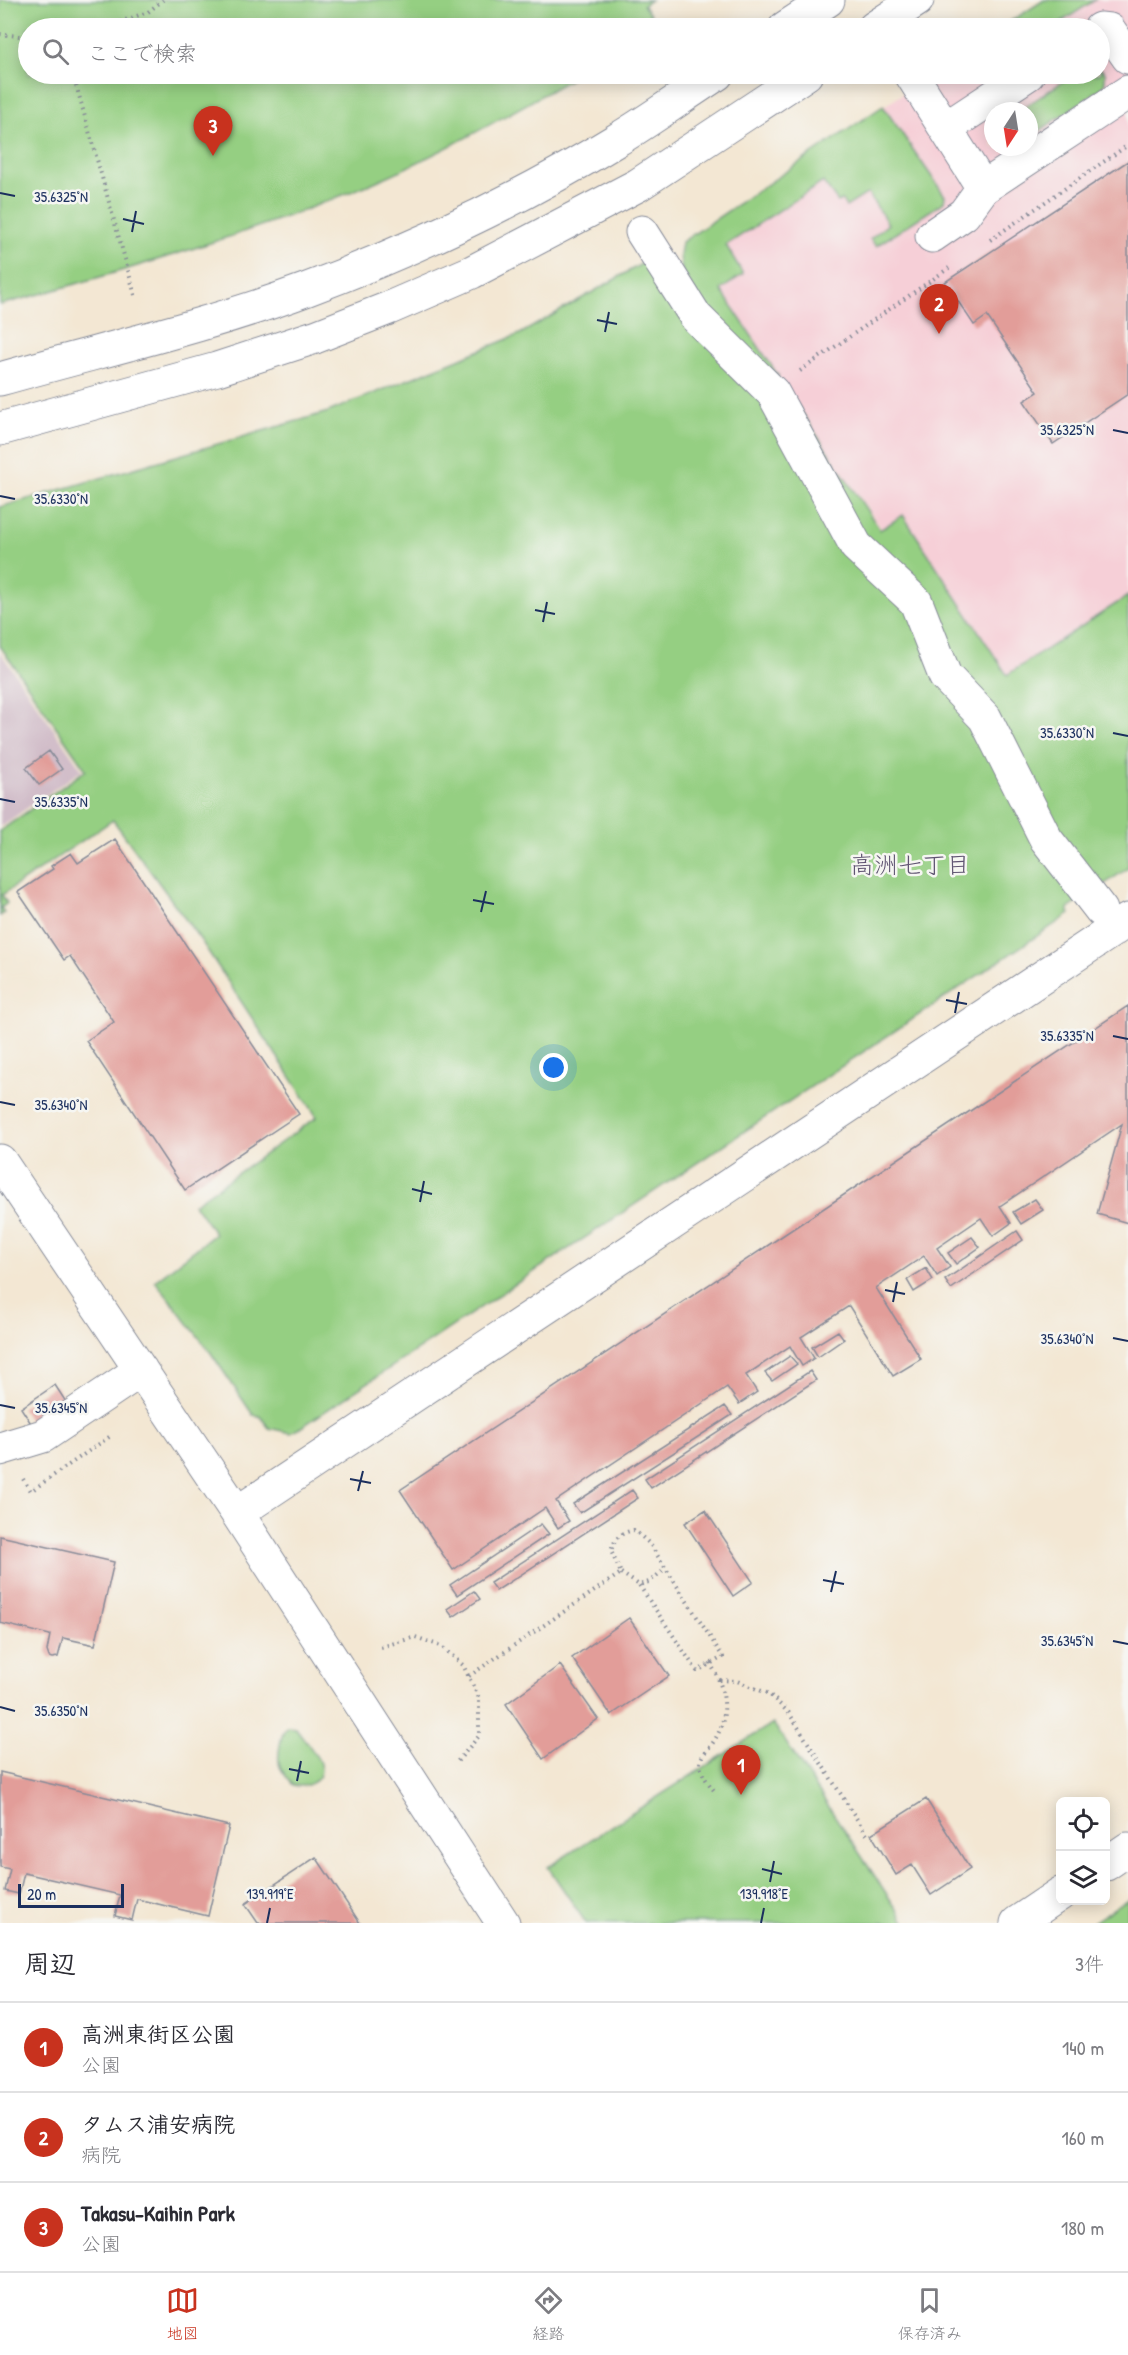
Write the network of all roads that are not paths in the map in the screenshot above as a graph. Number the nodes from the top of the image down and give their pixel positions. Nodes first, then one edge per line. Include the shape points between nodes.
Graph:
1 (828, 0) edge
2 (917, 0) edge
3 (800, 18) edge
4 (892, 18) edge
5 (1110, 31) edge
6 (1128, 57) edge
7 (702, 84) edge
8 (791, 84) edge
9 (917, 84) edge
10 (1013, 84) edge
11 (1128, 92) edge
12 (946, 128) junction
13 (983, 188) junction
14 (642, 232) dead end
15 (932, 236) dead end
16 (0, 379) edge
17 (0, 429) edge
18 (1114, 915) edge
19 (0, 1161) edge
20 (141, 1370) junction
21 (0, 1449) edge
22 (237, 1513) junction
23 (1128, 1849) edge
24 (1110, 1861) edge
25 (1056, 1897) edge
26 (503, 1923) edge
27 (1017, 1923) edge

1 - 3 street
2 - 4 street
5 - 6 street
7 - 16 street via 616,141 540,184 382,259 204,323
8 - 17 street via 638,185 472,272 315,337
9 - 12 street
10 - 12 street
11 - 13 street
12 - 13 street
13 - 15 street via 964,214
14 - 18 street via 696,318 773,393 856,546 916,602 945,676 984,718 1046,839
18 - 22 street
19 - 20 street
20 - 21 street via 43,1436
20 - 22 street
22 - 26 street
23 - 24 street
25 - 27 street

